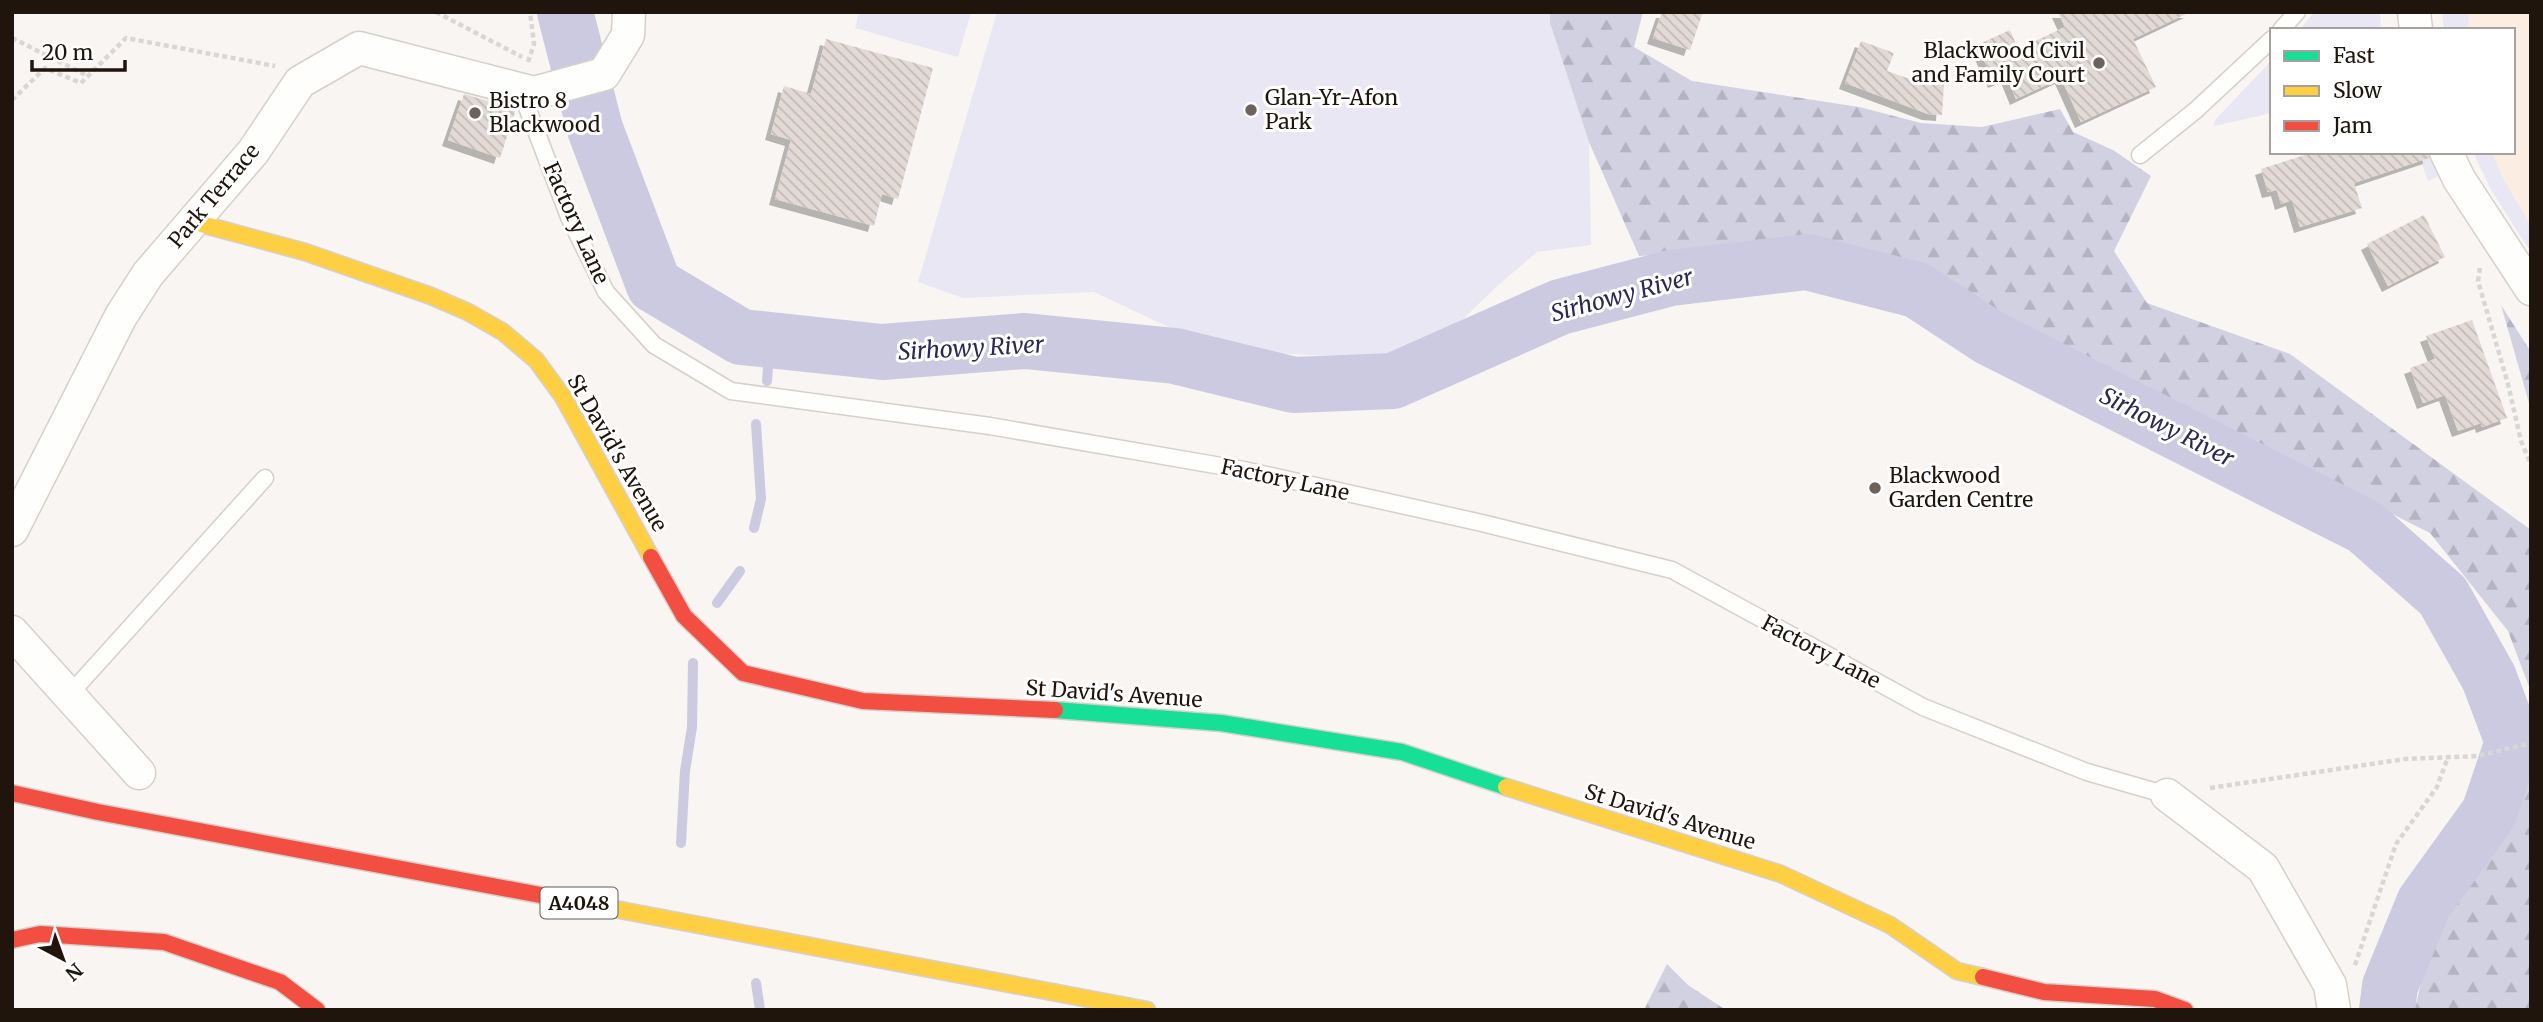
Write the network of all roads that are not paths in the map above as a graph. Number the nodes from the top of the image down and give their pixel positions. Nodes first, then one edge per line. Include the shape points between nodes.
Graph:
1 (629, 12) edge
2 (2297, 12) edge
3 (2283, 28) edge
4 (2270, 41) edge
5 (527, 82) junction
6 (2447, 154) edge
7 (2140, 155) dead end
8 (194, 222) junction
9 (2531, 289) edge
10 (265, 478) dead end
11 (12, 530) edge
12 (12, 632) edge
13 (69, 695) junction
14 (139, 773) dead end
15 (12, 793) edge
16 (2168, 795) joint
17 (12, 940) edge
18 (317, 1010) edge
19 (1147, 1010) edge
20 (2185, 1010) edge
21 (2334, 1010) edge

1 - 5 street via 628,35 604,74
2 - 3 lane
4 - 7 lane
5 - 8 street, Park Terrace via 359,48 300,82 253,152
5 - 16 lane, Factory Lane via 569,217 606,292 654,345 731,391 990,426 1244,470 1672,570 1923,707 2087,772
6 - 9 street
8 - 11 street, Park Terrace via 148,274 121,316
8 - 20 street, St David's Avenue via 431,296 503,332 536,360 563,397 684,615 744,673 863,701 1221,723 1402,752 1781,874 1890,925 1957,971 2044,992 2155,999
10 - 13 lane
12 - 13 street
13 - 14 street
15 - 19 street, A4048
16 - 21 street via 2263,868 2330,985
17 - 18 street via 40,934 164,942 280,982

